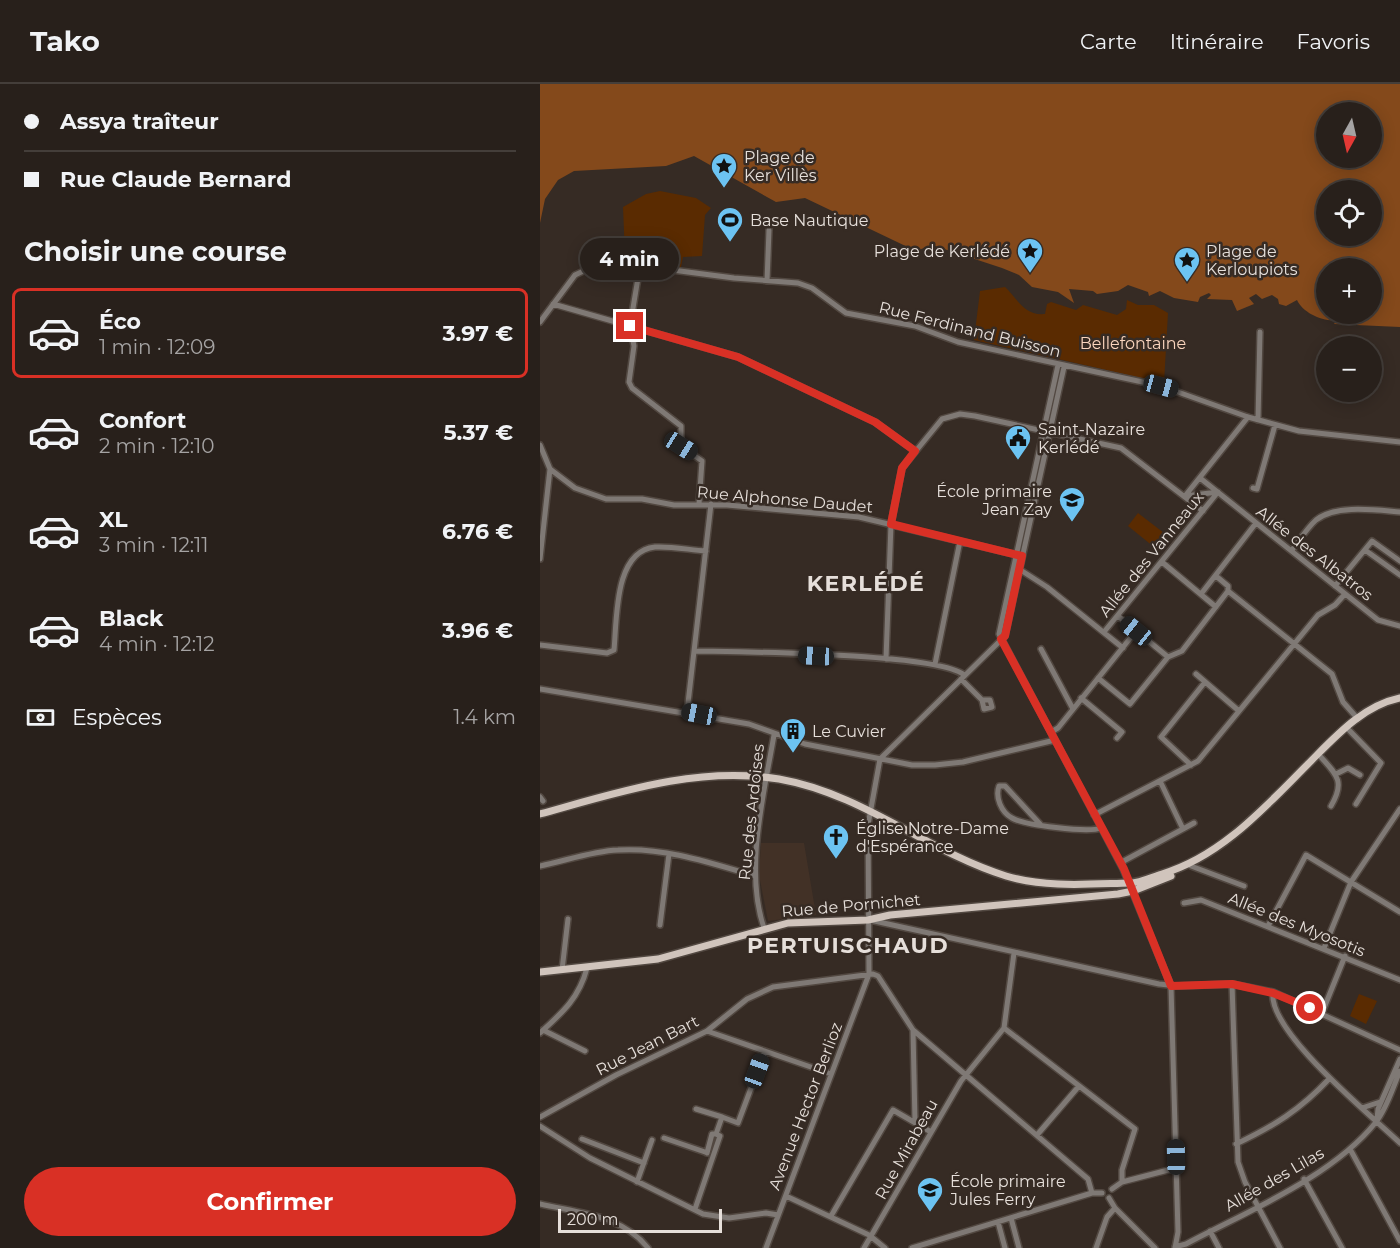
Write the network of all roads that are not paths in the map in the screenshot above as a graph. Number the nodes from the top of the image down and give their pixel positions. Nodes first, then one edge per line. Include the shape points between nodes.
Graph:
1 (769, 230) dead end
2 (640, 266) junction
3 (767, 280) junction
4 (553, 304) junction
5 (540, 322) edge
6 (630, 326) junction
7 (1260, 332) dead end
8 (1061, 366) junction
9 (1248, 417) junction
10 (1258, 420) junction
11 (1275, 425) junction
12 (1047, 432) junction
13 (1400, 441) edge
14 (540, 445) edge
15 (915, 451) junction
16 (550, 469) junction
17 (1200, 478) junction
18 (1253, 488) dead end
19 (1218, 492) junction
20 (1185, 496) junction
21 (699, 504) junction
22 (711, 504) junction
23 (1203, 511) junction
24 (1400, 512) edge
25 (1257, 523) junction
26 (891, 524) junction
27 (541, 537) edge
28 (960, 541) junction
29 (1292, 550) junction
30 (1365, 550) junction
31 (706, 551) junction
32 (1020, 555) junction
33 (540, 559) edge
34 (1400, 561) edge
35 (1162, 562) junction
36 (1017, 569) junction
37 (1400, 575) edge
38 (1216, 576) junction
39 (1335, 586) junction
40 (1228, 591) junction
41 (1201, 594) junction
42 (1345, 594) junction
43 (1216, 607) junction
44 (1118, 616) junction
45 (1400, 626) edge
46 (1136, 631) junction
47 (1104, 632) junction
48 (1001, 639) junction
49 (1294, 643) junction
50 (540, 645) edge
51 (1123, 648) junction
52 (1041, 650) dead end
53 (696, 651) junction
54 (1168, 657) junction
55 (886, 659) junction
56 (934, 664) junction
57 (1196, 674) dead end
58 (962, 677) junction
59 (1098, 678) junction
60 (1205, 682) junction
61 (540, 688) edge
62 (1082, 698) junction
63 (982, 700) dead end
64 (1400, 700) edge
65 (1073, 709) junction
66 (1239, 711) junction
67 (687, 712) junction
68 (1358, 719) junction
69 (1347, 728) junction
70 (1051, 732) junction
71 (774, 735) junction
72 (1117, 738) dead end
73 (1055, 740) junction
74 (1319, 755) junction
75 (880, 759) junction
76 (1191, 765) junction
77 (1336, 774) junction
78 (1360, 775) dead end
79 (767, 778) junction
80 (1160, 781) junction
81 (1356, 804) dead end
82 (1331, 806) dead end
83 (869, 809) junction
84 (1400, 809) edge
85 (540, 814) edge
86 (1094, 815) junction
87 (1194, 823) dead end
88 (1040, 824) junction
89 (1101, 828) junction
90 (1184, 829) junction
91 (669, 854) junction
92 (1120, 863) junction
93 (540, 866) edge
94 (1191, 866) junction
95 (755, 876) junction
96 (1351, 882) junction
97 (1130, 883) junction
98 (1244, 886) dead end
99 (1133, 891) junction
100 (1184, 903) dead end
101 (1400, 912) edge
102 (568, 919) dead end
103 (868, 920) junction
104 (660, 925) dead end
105 (1268, 926) junction
106 (764, 928) junction
107 (1324, 948) junction
108 (1014, 953) junction
109 (1346, 957) junction
110 (587, 968) junction
111 (562, 970) junction
112 (540, 972) edge
113 (869, 974) junction
114 (1400, 980) edge
115 (1232, 984) junction
116 (1171, 986) junction
117 (1273, 993) junction
118 (1322, 1013) junction
119 (1004, 1028) junction
120 (913, 1030) junction
121 (541, 1031) edge
122 (707, 1031) junction
123 (1400, 1050) edge
124 (585, 1051) dead end
125 (765, 1051) junction
126 (1400, 1059) edge
127 (1400, 1071) edge
128 (831, 1074) junction
129 (964, 1075) junction
130 (1329, 1079) junction
131 (1079, 1086) junction
132 (1380, 1102) junction
133 (1361, 1108) junction
134 (696, 1109) dead end
135 (540, 1117) edge
136 (722, 1117) junction
137 (1377, 1120) junction
138 (915, 1122) junction
139 (540, 1126) edge
140 (931, 1132) junction
141 (716, 1134) junction
142 (1037, 1135) junction
143 (664, 1138) dead end
144 (582, 1139) dead end
145 (652, 1140) dead end
146 (1400, 1143) edge
147 (1236, 1144) junction
148 (1350, 1149) junction
149 (705, 1152) junction
150 (713, 1156) junction
151 (644, 1164) junction
152 (1176, 1168) junction
153 (1304, 1179) junction
154 (637, 1182) junction
155 (1122, 1182) junction
156 (1112, 1189) junction
157 (1092, 1193) junction
158 (1102, 1193) junction
159 (786, 1196) junction
160 (1109, 1198) junction
161 (540, 1204) edge
162 (1257, 1206) junction
163 (1115, 1208) junction
164 (695, 1209) junction
165 (778, 1215) junction
166 (831, 1216) junction
167 (1011, 1218) junction
168 (998, 1222) junction
169 (1210, 1232) junction
170 (871, 1236) junction
171 (1400, 1241) edge
172 (648, 1248) edge
173 (766, 1248) edge
174 (864, 1248) edge
175 (885, 1248) edge
176 (912, 1248) edge
177 (1005, 1248) edge
178 (1019, 1248) edge
179 (1096, 1248) edge
180 (1155, 1248) edge
181 (1174, 1248) edge
182 (1219, 1248) edge
183 (1280, 1248) edge
184 (1342, 1248) edge

1 - 3 street
2 - 3 street, Rue Ferdinand Buisson
2 - 4 street, Rue Ferdinand Buisson via 598,264 582,270
2 - 6 street
3 - 8 street, Rue Ferdinand Buisson via 806,285 846,313 915,326 958,342
4 - 5 street, Rue Ferdinand Buisson
4 - 6 street
6 - 15 street via 738,357 875,422
6 - 21 street via 634,346 629,382 681,426 681,446 702,461
7 - 10 street
8 - 9 street, Rue Ferdinand Buisson via 1185,393
8 - 12 street
9 - 10 street, Rue Ferdinand Buisson
9 - 17 street
10 - 11 street, Rue Ferdinand Buisson
11 - 13 street, Rue Ferdinand Buisson
11 - 18 street via 1257,489
12 - 15 street via 960,414 942,419
12 - 20 street via 1120,448
12 - 32 street
14 - 16 street
15 - 26 street via 902,468
16 - 21 street, Rue Alphonse Daudet via 575,488 606,499
16 - 27 street
17 - 19 street, Allée des Albatros
17 - 20 street
19 - 20 street
19 - 23 street, Allée des Vanneaux
19 - 25 street, Allée des Albatros
20 - 23 street
21 - 22 street, Rue Alphonse Daudet
22 - 26 street, Rue Alphonse Daudet via 859,517
22 - 31 street
23 - 35 street, Allée des Vanneaux
24 - 29 street via 1328,513 1315,521
25 - 29 street, Allée des Albatros
25 - 38 street
26 - 28 street, Rue Alphonse Daudet
26 - 55 street
27 - 33 street
28 - 32 street, Rue Alphonse Daudet
28 - 56 street
29 - 39 street, Allée des Albatros
30 - 34 street via 1370,543 1377,542
30 - 37 street
30 - 39 street
31 - 50 street via 654,547 629,562 622,580 614,650 607,653
31 - 53 street
32 - 36 street
35 - 41 street
35 - 44 street, Allée des Vanneaux
36 - 47 street via 1047,587
36 - 48 street via 1005,636
38 - 40 street via 1228,586
38 - 41 street
39 - 42 street, Allée des Albatros
40 - 43 street
40 - 49 street
41 - 43 street
42 - 45 street, Allée des Albatros via 1378,620
42 - 49 street via 1318,615
43 - 54 street via 1182,651
44 - 46 street
44 - 47 street, Allée des Vanneaux
46 - 51 street
46 - 54 street
47 - 51 street
48 - 58 street
48 - 70 street
49 - 66 street
49 - 68 street via 1332,674 1342,702
51 - 59 street
52 - 65 street
53 - 55 street
53 - 67 street
54 - 59 street via 1130,704
55 - 56 street
56 - 58 street via 957,670
57 - 60 street
58 - 63 street
58 - 75 street
59 - 62 street
60 - 66 street
60 - 76 street via 1161,737
61 - 67 street
62 - 65 street
62 - 72 street via 1122,732
64 - 68 main road via 1369,710
64 - 69 main road, Rue de Pornichet
65 - 70 street
66 - 76 street
67 - 71 street via 749,724
68 - 97 main road via 1323,748 1239,832 1204,856
69 - 74 main road, Rue de Pornichet
69 - 81 street via 1381,763
70 - 73 street
71 - 75 street
71 - 79 street, Rue des Ardoises
73 - 75 street via 934,765
73 - 86 street
74 - 77 street
74 - 94 main road, Rue de Pornichet via 1239,835
75 - 83 street
76 - 80 street
77 - 78 street via 1348,768
77 - 82 street via 1340,792
79 - 83 main road via 817,788
79 - 85 main road via 716,775 668,780
79 - 95 street, Rue des Ardoises
80 - 86 street
80 - 90 street
83 - 97 main road via 970,862 1008,876 1043,884
83 - 103 street
84 - 96 street
86 - 89 street
87 - 90 street
88 - 88 street via 1005,786 999,786 997,796 1005,813 1015,820
88 - 89 street via 1092,831
89 - 92 street
90 - 92 street
91 - 93 street via 614,850
91 - 95 street
91 - 104 street
92 - 97 street
94 - 98 street
94 - 99 main road, Rue de Pornichet
95 - 106 street, Rue des Ardoises
96 - 101 street
96 - 105 street via 1306,855
96 - 107 street
97 - 99 street
99 - 103 main road, Rue de Pornichet
99 - 116 street
100 - 105 street, Allée des Myosotis via 1201,900
102 - 111 street
103 - 106 main road, Rue de Pornichet via 811,921
103 - 108 street
103 - 113 street
105 - 107 street, Allée des Myosotis
106 - 110 main road, Rue de Pornichet via 690,952
107 - 109 street, Allée des Myosotis
108 - 116 street
108 - 119 street
109 - 114 street, Allée des Myosotis
109 - 118 street
110 - 111 main road, Rue de Pornichet
110 - 121 street via 576,998
111 - 112 main road, Rue de Pornichet
113 - 120 street via 878,976
113 - 122 street, Rue Jean Bart via 773,987 747,999
113 - 128 street, Avenue Hector Berlioz
115 - 116 street
115 - 117 street
115 - 147 street
116 - 152 street
117 - 118 street
117 - 130 street via 1272,1003
118 - 123 street
119 - 129 street, Rue Mirabeau
119 - 131 street
120 - 129 street
120 - 138 street
121 - 124 street
122 - 125 street
122 - 135 street, Rue Jean Bart
125 - 128 street
125 - 136 street via 738,1123
126 - 132 street
127 - 137 street, Allée des Lilas
128 - 159 street, Avenue Hector Berlioz
129 - 140 street, Rue Mirabeau
129 - 142 street
130 - 133 street
130 - 147 street via 1300,1109
131 - 142 street
131 - 155 street via 1136,1129 1122,1170
132 - 133 street
132 - 137 street
133 - 137 street
134 - 136 street
136 - 141 street
137 - 146 street
137 - 148 street, Allée des Lilas
138 - 140 street
138 - 166 street via 893,1110
139 - 154 street
140 - 170 street, Rue Mirabeau
141 - 149 street via 712,1134
141 - 150 street via 720,1136
142 - 157 street via 1090,1181
143 - 149 street
144 - 151 street
145 - 151 street
147 - 162 street via 1245,1182
148 - 153 street, Allée des Lilas
148 - 171 street
149 - 150 street
150 - 164 street
151 - 154 street
152 - 155 street
152 - 181 street via 1178,1233
153 - 162 street, Allée des Lilas
153 - 184 street
154 - 164 street
155 - 156 street
156 - 158 street via 1105,1187
156 - 160 street
157 - 158 street
157 - 167 street
158 - 160 street
159 - 165 street, Avenue Hector Berlioz
159 - 166 street
160 - 163 street
161 - 172 street via 612,1220 634,1233
162 - 169 street, Allée des Lilas
162 - 183 street
163 - 179 street via 1107,1217
163 - 180 street
164 - 165 street via 709,1216 729,1218
165 - 173 street, Avenue Hector Berlioz
166 - 170 street
167 - 168 street
167 - 178 street
168 - 176 street
168 - 177 street
169 - 181 street, Allée des Lilas
169 - 182 street
170 - 174 street, Rue Mirabeau
170 - 175 street

